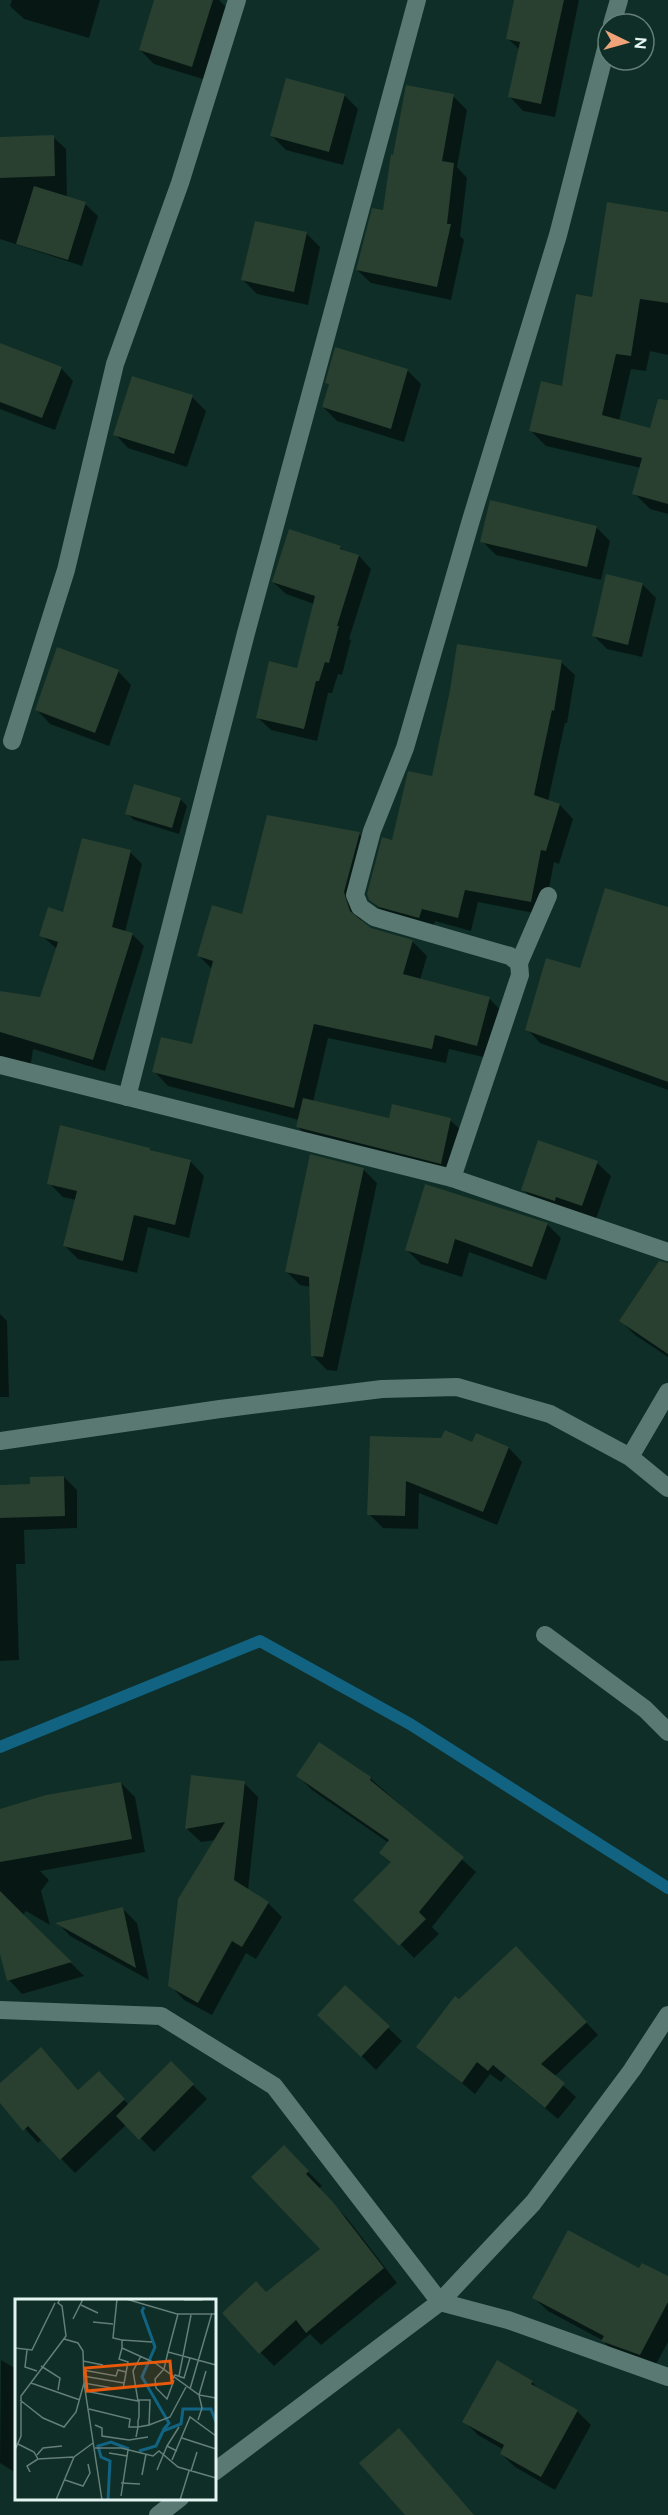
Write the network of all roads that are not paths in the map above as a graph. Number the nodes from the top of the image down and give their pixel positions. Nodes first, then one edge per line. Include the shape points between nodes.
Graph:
1 (237, 0) edge
2 (417, 0) edge
3 (600, 72) edge
4 (12, 741) dead end
5 (549, 896) dead end
6 (519, 963) junction
7 (0, 1065) edge
8 (127, 1097) junction
9 (452, 1178) junction
10 (668, 1252) edge
11 (668, 1392) edge
12 (0, 1441) edge
13 (630, 1457) junction
14 (668, 1488) edge
15 (545, 1635) dead end
16 (668, 1732) edge
17 (0, 2010) edge
18 (668, 2015) edge
19 (440, 2302) junction
20 (668, 2377) edge
21 (216, 2470) edge
22 (179, 2500) edge
23 (158, 2515) edge

1 - 4 street via 180,183 115,364 66,570
2 - 8 street via 246,633
3 - 6 street via 558,236 405,748 372,831 355,895 360,907 374,917 510,956
5 - 6 street
6 - 9 street via 520,975
7 - 8 street
8 - 9 street
9 - 10 street
11 - 13 street
12 - 13 street via 382,1389 457,1387 550,1414
13 - 14 street
15 - 16 street via 645,1709
17 - 19 street via 160,2016 274,2086
18 - 19 street via 533,2203
19 - 20 street via 508,2320
19 - 21 street
22 - 23 street

